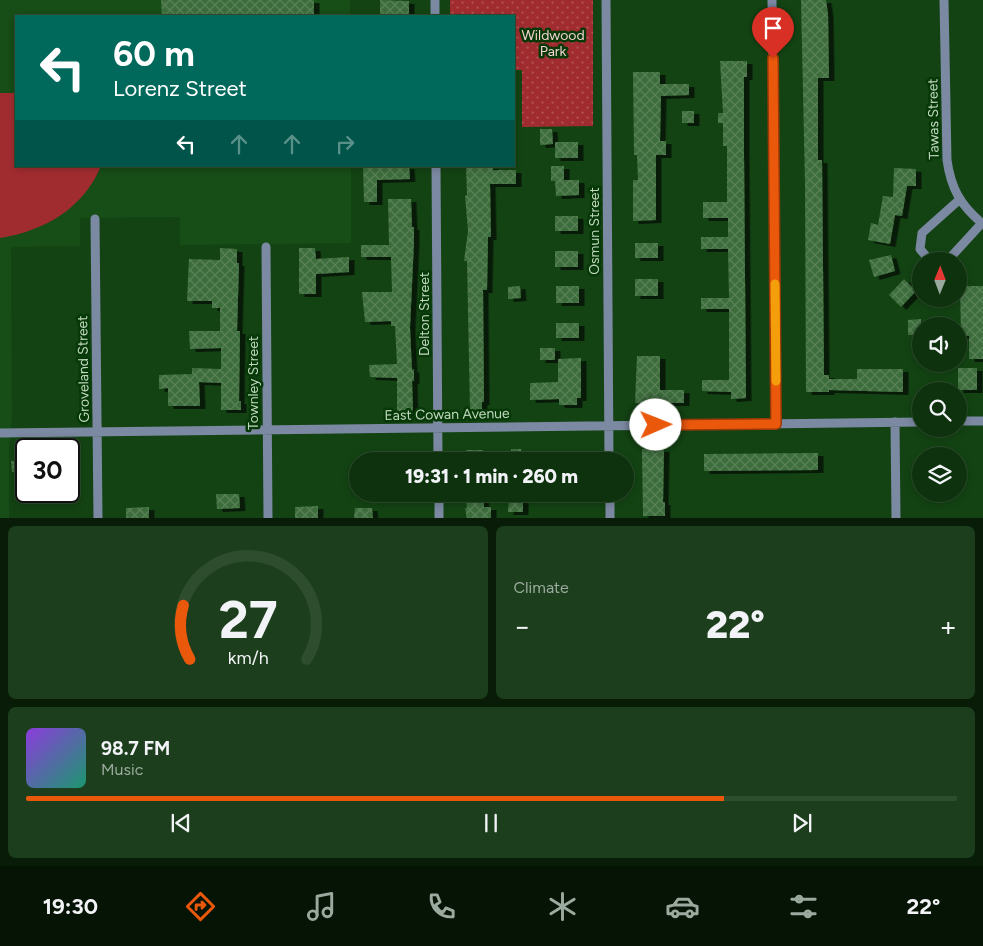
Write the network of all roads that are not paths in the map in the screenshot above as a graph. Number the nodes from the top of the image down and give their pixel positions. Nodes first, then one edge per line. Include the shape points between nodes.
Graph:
1 (435, 0) edge
2 (606, 0) edge
3 (772, 0) edge
4 (944, 0) edge
5 (435, 15) edge
6 (436, 167) edge
7 (959, 200) junction
8 (95, 219) dead end
9 (982, 224) edge
10 (266, 247) dead end
11 (922, 252) edge
12 (955, 252) edge
13 (967, 421) edge
14 (983, 421) edge
15 (895, 422) junction
16 (912, 422) edge
17 (776, 424) junction
18 (609, 426) junction
19 (438, 428) junction
20 (267, 430) junction
21 (97, 431) junction
22 (0, 433) edge
23 (438, 452) edge
24 (610, 452) edge
25 (439, 502) edge
26 (610, 502) edge
27 (98, 518) edge
28 (268, 518) edge
29 (439, 518) edge
30 (610, 518) edge
31 (896, 518) edge

1 - 5 street
2 - 18 street, Osmun Street
3 - 17 street
4 - 7 street, Tawas Street via 947,160
6 - 19 street, Delton Street
7 - 9 street, Tawas Street
7 - 11 street via 922,233
8 - 21 street, Groveland Street
9 - 12 street
10 - 20 street, Townley Street
13 - 14 street
15 - 16 street
15 - 17 street, East Cowan Avenue
15 - 31 street
17 - 18 street, East Cowan Avenue
18 - 19 street, East Cowan Avenue
18 - 24 street, Osmun Street
19 - 20 street, East Cowan Avenue
19 - 23 street, Delton Street
20 - 21 street, East Cowan Avenue
20 - 28 street, Townley Street
21 - 22 street, East Cowan Avenue
21 - 27 street, Groveland Street
25 - 29 street
26 - 30 street

